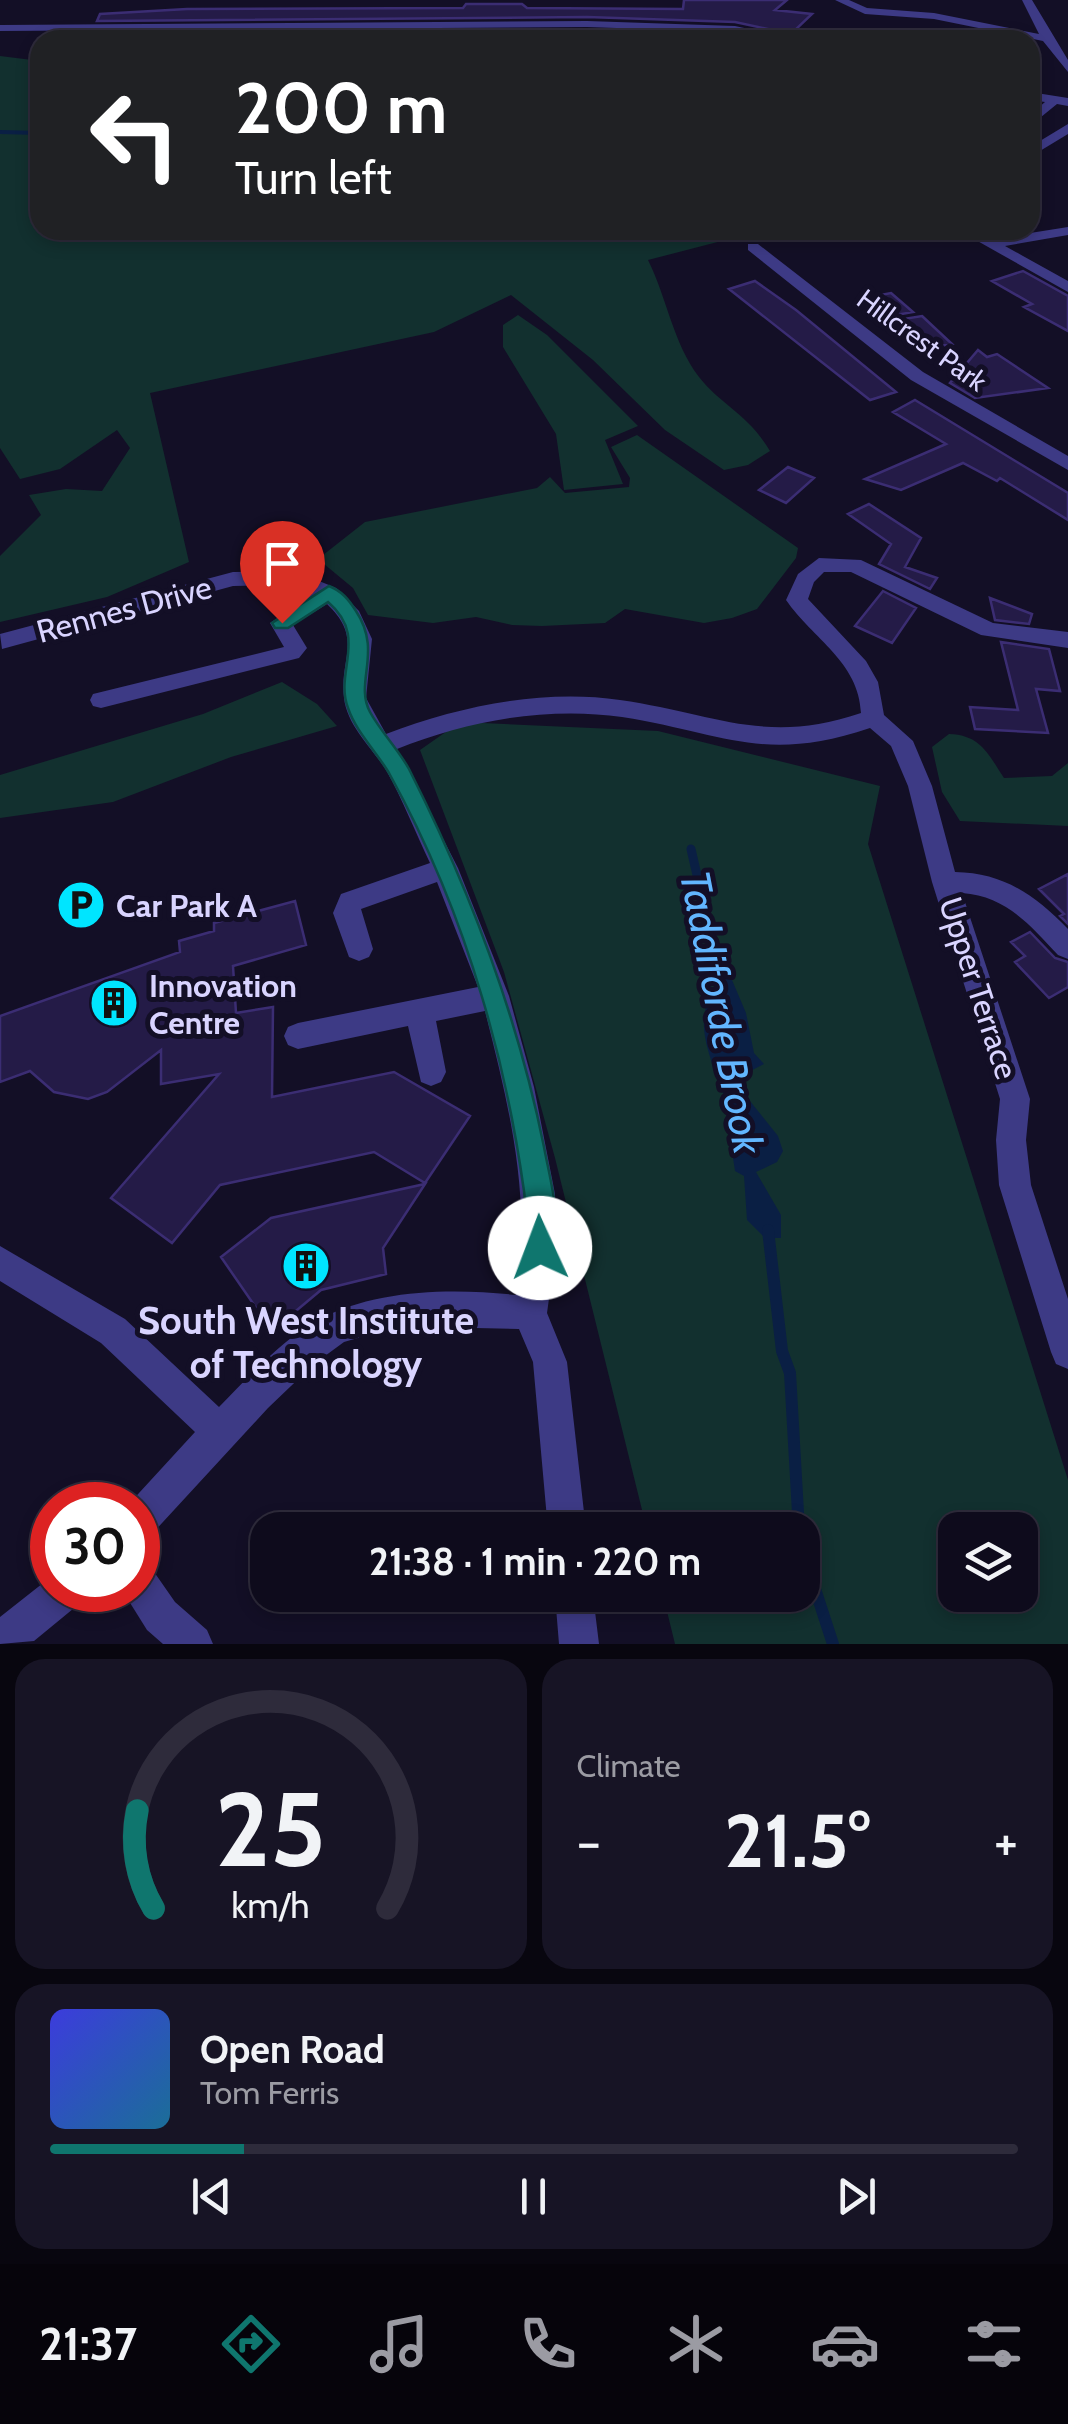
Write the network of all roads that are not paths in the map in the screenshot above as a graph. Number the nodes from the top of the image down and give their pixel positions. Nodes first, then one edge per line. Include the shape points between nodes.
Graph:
1 (840, 0) edge
2 (1027, 0) edge
3 (708, 27) junction
4 (0, 28) edge
5 (706, 30) edge
6 (742, 30) edge
7 (1003, 30) edge
8 (1040, 37) edge
9 (1048, 39) junction
10 (1068, 68) edge
11 (1061, 101) edge
12 (1040, 115) edge
13 (1068, 128) edge
14 (1040, 151) edge
15 (1068, 231) edge
16 (1040, 236) edge
17 (982, 240) edge
18 (1013, 240) edge
19 (989, 244) junction
20 (753, 247) dead end
21 (1068, 286) edge
22 (1068, 464) edge
23 (329, 593) junction
24 (1068, 640) edge
25 (2, 641) edge
26 (101, 700) dead end
27 (874, 709) junction
28 (379, 746) junction
29 (445, 868) junction
30 (945, 882) junction
31 (1068, 947) edge
32 (359, 950) dead end
33 (494, 996) junction
34 (420, 1011) junction
35 (298, 1036) dead end
36 (432, 1072) dead end
37 (0, 1262) edge
38 (1058, 1300) edge
39 (530, 1313) junction
40 (1068, 1352) edge
41 (218, 1430) junction
42 (160, 1497) edge
43 (565, 1512) edge
44 (38, 1612) edge
45 (158, 1612) edge
46 (576, 1612) edge
47 (0, 1638) edge
48 (193, 1644) edge
49 (579, 1644) edge

1 - 7 street via 866,11
2 - 9 street
3 - 4 street
3 - 5 street
3 - 6 street
8 - 9 street
9 - 10 street
11 - 12 street
13 - 14 street
15 - 16 street
17 - 19 street
18 - 19 street
19 - 21 street
20 - 22 street, Hillcrest Park via 916,376
23 - 25 street, Rennes Drive via 296,578 233,579
23 - 26 street via 282,623 296,648 291,652
23 - 28 street via 357,628 361,655 354,698
24 - 27 street via 989,630 854,564 819,564 797,600 855,659 871,686
27 - 28 street via 835,730 788,738 636,711 553,707 454,720
27 - 30 street via 908,752
28 - 29 street via 397,768
29 - 32 street via 350,902 346,913
29 - 33 street
30 - 31 street, Upper Terrace via 1003,888
30 - 38 street, Upper Terrace via 1014,1099 1015,1185
33 - 34 street
33 - 39 street via 539,1194 540,1248
34 - 35 street
34 - 36 street
37 - 41 street via 113,1331
38 - 40 street, Upper Terrace
39 - 41 street via 439,1311 334,1329
39 - 43 street via 550,1362
41 - 42 street
44 - 47 street
45 - 48 street
46 - 49 street

